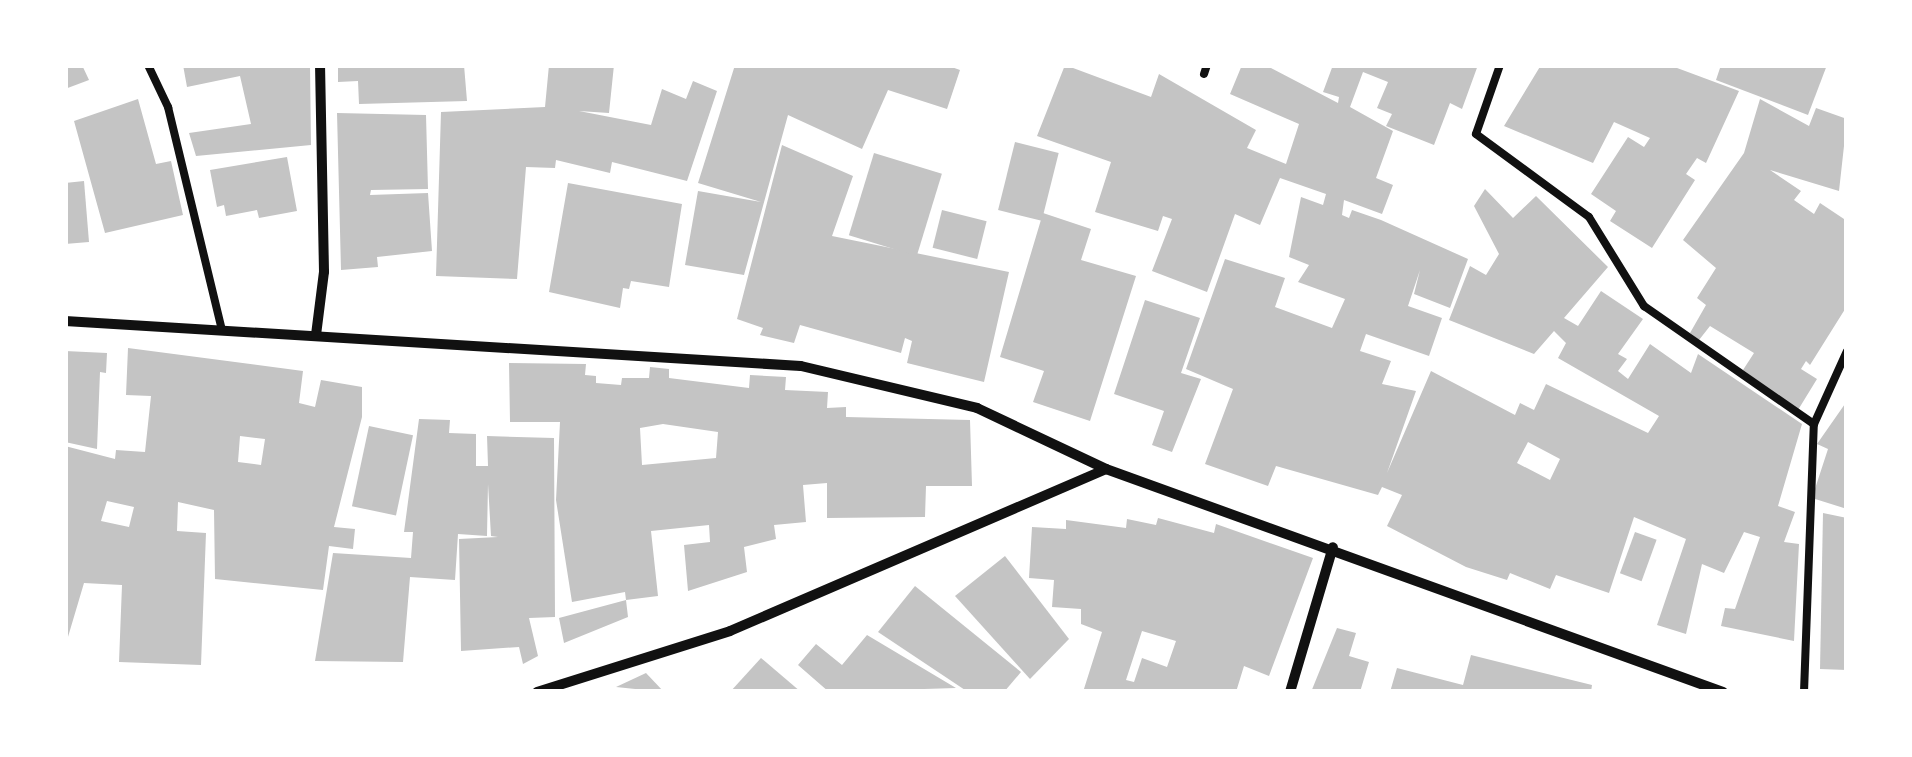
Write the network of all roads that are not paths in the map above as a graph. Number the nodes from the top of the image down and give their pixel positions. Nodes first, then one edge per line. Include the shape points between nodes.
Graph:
1 (148, 65) edge
2 (320, 65) edge
3 (1500, 65) edge
4 (65, 321) edge
5 (222, 330) junction
6 (316, 335) junction
7 (1847, 351) edge
8 (1814, 424) junction
9 (1106, 469) junction
10 (1333, 548) junction
11 (537, 692) edge
12 (1290, 692) edge
13 (1723, 692) edge
14 (1804, 692) edge

1 - 5 lane via 168,107
2 - 6 street via 324,272
3 - 8 lane via 1476,134 1589,216 1644,306
4 - 5 street
5 - 6 street
6 - 9 street via 800,366 977,408
7 - 8 lane
8 - 14 lane
9 - 10 street
9 - 11 street via 730,631
10 - 12 street
10 - 13 street

